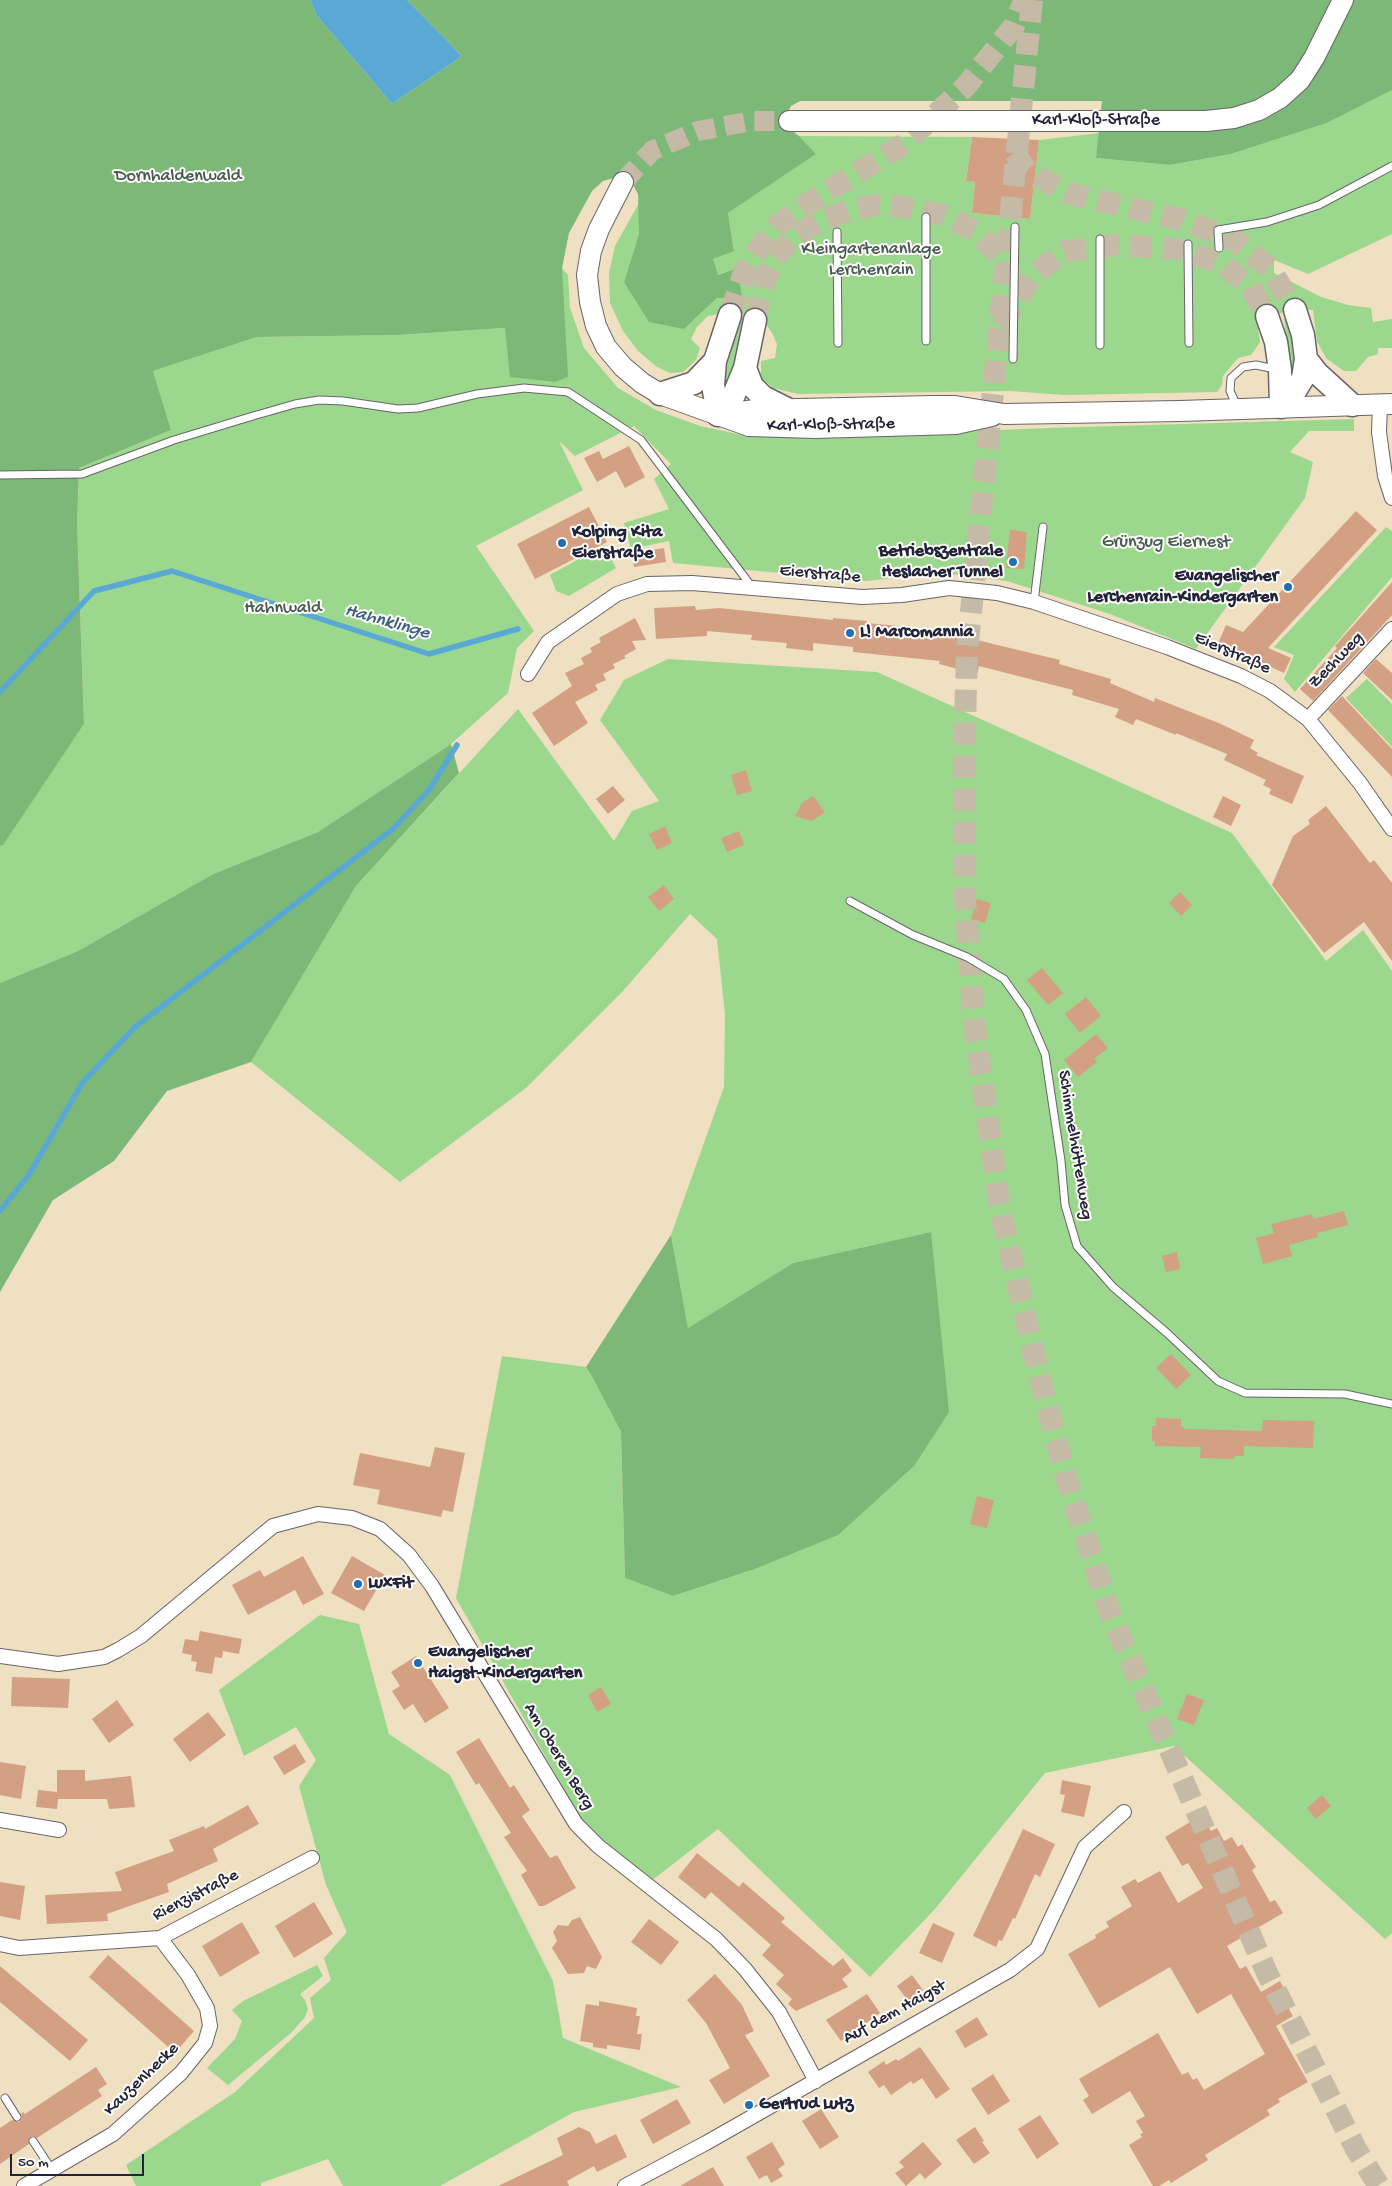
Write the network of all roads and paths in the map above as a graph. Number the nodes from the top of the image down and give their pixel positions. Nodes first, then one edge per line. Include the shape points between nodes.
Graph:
1 (1343, 0) edge
2 (789, 121) tunnel mouth
3 (1392, 166) edge
4 (623, 182) tunnel mouth
5 (926, 217) dead end
6 (1015, 227) dead end
7 (837, 232) dead end
8 (1100, 239) dead end
9 (1188, 244) dead end
10 (1219, 248) dead end
11 (1295, 310) tunnel mouth
12 (730, 314) tunnel mouth
13 (1267, 316) tunnel mouth
14 (755, 320) tunnel mouth
15 (926, 341) dead end
16 (838, 343) dead end
17 (1189, 343) dead end
18 (1100, 345) dead end
19 (1013, 359) dead end
20 (716, 361) junction
21 (745, 368) junction
22 (1297, 373) junction
23 (1325, 391) dead end
24 (660, 394) junction
25 (1386, 404) edge
26 (1352, 405) junction
27 (1281, 407) junction
28 (1238, 408) junction
29 (787, 409) junction
30 (1004, 414) junction
31 (718, 415) junction
32 (0, 474) edge
33 (1392, 498) edge
34 (1043, 527) dead end
35 (753, 588) junction
36 (1034, 602) junction
37 (1392, 629) edge
38 (1387, 645) edge
39 (528, 674) dead end
40 (1308, 718) junction
41 (1392, 829) edge
42 (850, 901) dead end
43 (1392, 1404) edge
44 (0, 1656) edge
45 (1124, 1812) dead end
46 (0, 1820) edge
47 (59, 1830) dead end
48 (312, 1858) dead end
49 (160, 1938) junction
50 (0, 1944) edge
51 (816, 2081) junction
52 (5, 2098) dead end
53 (17, 2116) dead end
54 (33, 2141) dead end
55 (52, 2170) junction
56 (24, 2186) edge
57 (625, 2186) edge

1 - 2 main road, Karl-Kloß-Straße via 1300,80 1280,98 1259,110 1234,118 1206,121
3 - 10 lane via 1319,206 1267,222 1218,230
4 - 24 main road, Karl-Kloß-Straße via 591,251 587,275 590,302 606,347 623,367
5 - 15 lane
6 - 19 lane
7 - 16 lane
8 - 18 lane
9 - 17 lane
11 - 22 main road via 1302,335
12 - 20 main road
13 - 22 main road via 1276,342
14 - 21 main road
20 - 24 main road via 694,383
20 - 31 main road via 713,385
21 - 29 main road via 752,386 764,397
21 - 31 main road via 733,397
22 - 26 main road via 1316,373
22 - 27 main road
22 - 28 lane via 1256,365 1243,367 1231,378 1230,391
23 - 26 lane
24 - 31 main road, Karl-Kloß-Straße
25 - 26 main road, Karl-Kloß-Straße
25 - 33 street via 1379,432 1385,476
26 - 27 main road, Karl-Kloß-Straße
27 - 28 main road, Karl-Kloß-Straße
28 - 30 main road, Karl-Kloß-Straße
29 - 30 main road, Karl-Kloß-Straße via 956,406
29 - 31 main road, Karl-Kloß-Straße
30 - 31 main road, Karl-Kloß-Straße via 956,424 781,428 749,426
32 - 35 lane via 82,474 183,437 261,413 319,400 408,409 524,388 568,392 641,440
34 - 36 lane
35 - 36 street, Eierstraße via 862,598 949,588
35 - 39 street, Eierstraße via 692,583 647,584 617,594 548,642
36 - 40 street, Eierstraße via 1241,676 1270,691
37 - 38 street, Zechweg
38 - 40 street, Zechweg
40 - 41 street, Eierstraße
42 - 43 lane, Schimmelhüttenweg via 912,935 967,957 1004,979 1026,1010 1045,1054 1065,1205 1077,1246 1113,1288 1168,1333 1218,1381 1245,1393 1345,1394
44 - 51 street, Am Oberen Berg via 58,1664 104,1657 141,1636 273,1526 318,1514 352,1518 380,1529 409,1555 432,1586 576,1824 598,1846 716,1939 745,1969 779,2012
45 - 51 street, Auf dem Haigst via 1085,1847 1036,1948 1010,1970
46 - 47 street
48 - 49 street, Rienzistraße
49 - 50 street, Rienzistraße via 19,1948
49 - 55 street, Kauzenhecke via 188,1975 207,2008 210,2026 205,2043 181,2073 113,2134
51 - 57 street, Auf dem Haigst
52 - 53 lane
54 - 55 lane
55 - 56 street, Kauzenhecke

